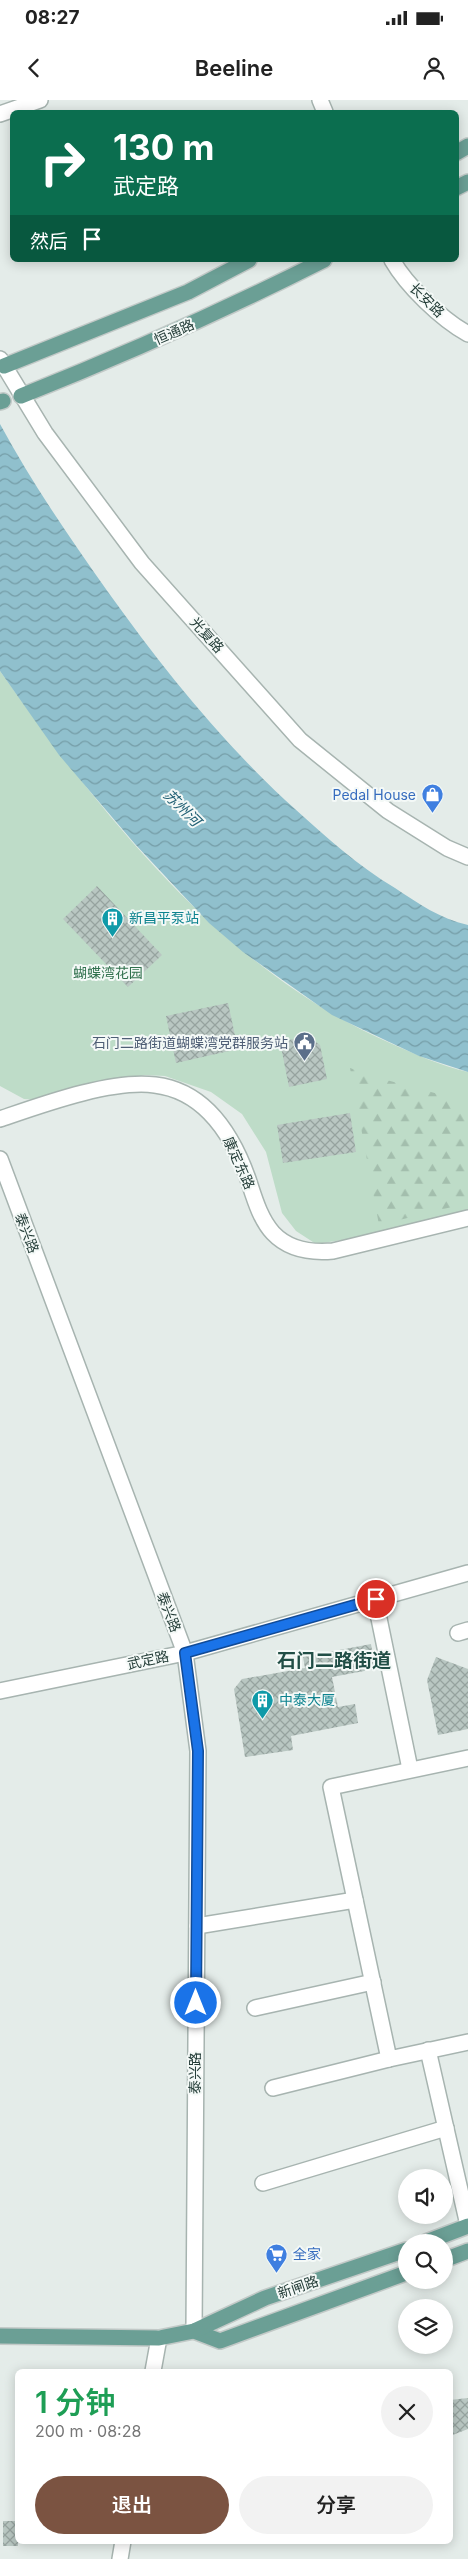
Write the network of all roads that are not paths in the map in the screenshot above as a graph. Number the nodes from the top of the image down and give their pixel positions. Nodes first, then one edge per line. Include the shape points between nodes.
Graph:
1 (40, 100) edge
2 (11, 110) edge
3 (245, 262) edge
4 (320, 262) edge
5 (393, 262) edge
6 (468, 334) edge
7 (1, 364) edge
8 (21, 396) junction
9 (2, 401) edge
10 (468, 857) edge
11 (0, 1119) edge
12 (0, 1159) edge
13 (468, 1218) edge
14 (468, 1573) edge
15 (376, 1599) junction
16 (185, 1653) junction
17 (0, 1691) edge
18 (468, 1758) edge
19 (410, 1770) junction
20 (355, 1900) junction
21 (196, 1926) junction
22 (373, 1982) junction
23 (255, 2008) dead end
24 (468, 2042) edge
25 (428, 2050) junction
26 (389, 2059) junction
27 (273, 2088) dead end
28 (446, 2128) junction
29 (263, 2183) dead end
30 (468, 2226) edge
31 (447, 2234) edge
32 (468, 2251) edge
33 (398, 2253) edge
34 (453, 2257) edge
35 (398, 2276) edge
36 (194, 2331) junction
37 (0, 2336) edge
38 (159, 2338) junction
39 (153, 2369) edge
40 (122, 2544) edge
41 (120, 2559) edge

1 - 2 street
3 - 7 main road via 188,292
4 - 8 main road, 恒通路 via 234,305
5 - 6 street, 长安路 via 401,275 448,320
7 - 8 street, 光复路
8 - 9 street
8 - 10 street, 光复路 via 142,563 300,740 388,811 447,848
11 - 13 street, 康定东路 via 81,1095 126,1086 154,1084 179,1090 201,1102 218,1119 245,1172 258,1208 274,1233 297,1248 313,1253
12 - 16 street, 泰兴路
14 - 15 street, 武定路
15 - 16 street, 武定路
15 - 19 street
16 - 17 street, 武定路
16 - 21 street, 泰兴路 via 198,1751
18 - 19 street
19 - 20 street via 331,1787
20 - 21 street
20 - 22 street
21 - 36 street, 泰兴路
22 - 23 street
22 - 26 street
24 - 25 street
25 - 26 street
25 - 28 street
26 - 27 street
28 - 29 street
28 - 30 street
30 - 31 main road
32 - 34 main road
33 - 36 main road, 新闸路 via 265,2298
35 - 36 main road, 新闸路 via 220,2341
36 - 38 main road, 新闸路
37 - 38 main road, 新闸路
38 - 39 street
40 - 41 street

